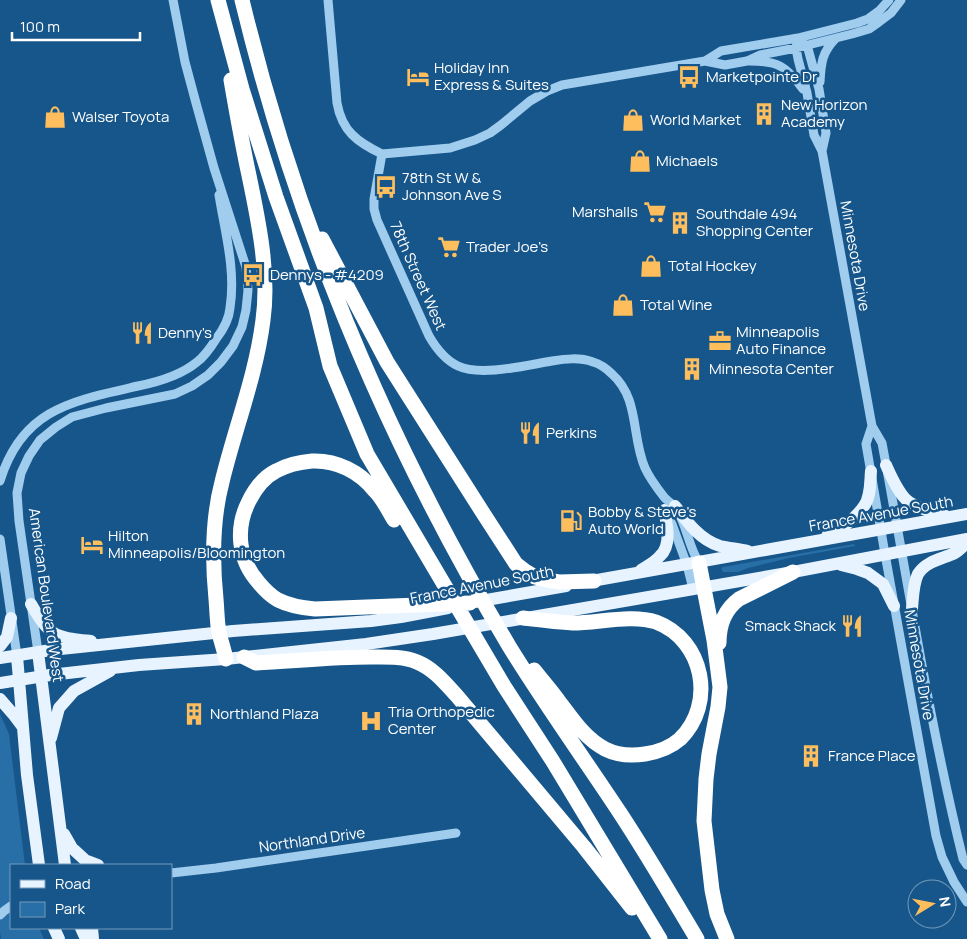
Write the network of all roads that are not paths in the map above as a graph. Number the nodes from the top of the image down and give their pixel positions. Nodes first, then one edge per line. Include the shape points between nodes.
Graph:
1 (173, 0) edge
2 (217, 0) edge
3 (242, 0) edge
4 (328, 0) edge
5 (889, 0) edge
6 (901, 0) edge
7 (798, 38) junction
8 (836, 38) junction
9 (807, 45) junction
10 (796, 48) junction
11 (705, 61) junction
12 (747, 61) junction
13 (819, 89) junction
14 (807, 93) junction
15 (822, 151) junction
16 (382, 154) junction
17 (214, 168) junction
18 (300, 199) junction
19 (105, 394) junction
20 (109, 407) junction
21 (872, 426) junction
22 (886, 465) junction
23 (871, 471) junction
24 (0, 481) edge
25 (668, 505) junction
26 (967, 514) edge
27 (951, 517) junction
28 (897, 526) junction
29 (881, 529) junction
30 (0, 539) edge
31 (967, 539) edge
32 (811, 543) junction
33 (967, 543) edge
34 (902, 551) junction
35 (758, 552) junction
36 (885, 554) junction
37 (693, 564) junction
38 (838, 564) junction
39 (464, 566) junction
40 (793, 572) junction
41 (636, 574) junction
42 (594, 581) junction
43 (699, 588) junction
44 (452, 597) junction
45 (470, 603) joint
46 (31, 604) junction
47 (894, 606) junction
48 (428, 609) junction
49 (912, 609) junction
50 (12, 618) junction
51 (523, 618) junction
52 (219, 632) junction
53 (113, 643) junction
54 (0, 646) edge
55 (38, 652) junction
56 (16, 656) junction
57 (244, 657) junction
58 (0, 658) edge
59 (226, 658) junction
60 (718, 667) junction
61 (115, 668) junction
62 (41, 676) junction
63 (19, 680) junction
64 (0, 682) edge
65 (0, 699) edge
66 (22, 726) junction
67 (49, 742) junction
68 (61, 829) junction
69 (456, 833) dead end
70 (39, 864) edge
71 (65, 864) edge
72 (95, 864) edge
73 (967, 864) edge
74 (172, 873) edge
75 (967, 902) edge
76 (10, 906) edge
77 (0, 916) edge
78 (655, 939) edge
79 (660, 939) edge
80 (697, 939) edge
81 (727, 939) edge

1 - 17 street, American Boulevard West via 185,62
2 - 44 highway via 276,197 316,308 330,366 367,454
2 - 52 highway via 259,228 265,299 256,359 217,502 213,558
3 - 18 highway via 260,71
4 - 16 street via 339,114 350,134
5 - 7 street via 879,11 858,23
6 - 8 street via 891,13 869,28
7 - 9 street
7 - 10 street, Minnesota Drive
7 - 11 street via 720,51
8 - 9 street
8 - 13 street via 820,64
9 - 10 street
9 - 13 street, Minnesota Drive
10 - 12 street
10 - 14 street, Minnesota Drive
11 - 12 street via 725,65
11 - 16 street via 562,85 530,101 490,133 475,140 450,148
12 - 14 street via 778,64
13 - 15 street, Minnesota Drive via 826,132
14 - 15 street, Minnesota Drive via 814,134
15 - 21 street, Minnesota Drive
16 - 25 street, 78th Street West via 374,199 377,220 437,348 458,366 481,371 564,359 593,362 606,368 628,395 642,459
17 - 19 street, American Boulevard West via 232,286 230,310 223,330 197,362 182,372 164,380
17 - 20 street, American Boulevard West via 247,271 248,290 242,327 221,362 192,386 175,394
18 - 39 highway via 372,383 426,498
18 - 42 highway via 387,362 516,564 546,580
19 - 20 street
19 - 24 street, American Boulevard West via 66,404 49,413 17,444
20 - 46 street, American Boulevard West via 72,417 56,427 40,440 21,473 17,493 19,521
21 - 22 street, Minnesota Drive via 882,444
21 - 23 street, Minnesota Drive via 866,444
22 - 27 main road via 894,483 908,501
22 - 28 street, Minnesota Drive
23 - 29 street, Minnesota Drive
23 - 32 main road via 865,506 834,534
25 - 35 main road via 710,542
25 - 37 street, 78th Street West via 683,524 695,557
25 - 41 main road via 668,540 662,555
26 - 27 main road, France Avenue South
27 - 28 main road, France Avenue South
28 - 29 main road, France Avenue South
28 - 34 street, Minnesota Drive
29 - 32 main road, France Avenue South
29 - 36 street, Minnesota Drive
30 - 50 street
31 - 34 main road
32 - 35 main road, France Avenue South
33 - 49 main road via 957,552 925,566 914,585
34 - 36 main road
34 - 49 street, Minnesota Drive
35 - 37 main road, France Avenue South
36 - 38 main road
36 - 47 street, Minnesota Drive
37 - 41 main road, France Avenue South
37 - 43 highway
38 - 40 main road
38 - 47 main road via 868,573 883,584
39 - 51 highway via 534,669 591,740 614,753 639,755 663,749 687,730 700,701 698,664 682,639 666,627 644,619 574,623
39 - 80 highway via 537,690 622,816
40 - 43 main road
40 - 60 highway via 739,599 728,609 719,636
41 - 42 main road, France Avenue South
42 - 45 main road, France Avenue South
43 - 51 main road
43 - 60 highway
44 - 48 highway via 423,567 376,492 350,470 320,461 297,463 272,474 252,493 242,517 242,551 253,577 278,600 315,609
44 - 79 highway
45 - 48 highway
46 - 53 main road via 46,627 59,636
46 - 55 street, American Boulevard West
47 - 75 street, Minnesota Drive via 936,836 942,857
48 - 52 main road, France Avenue South via 371,620
49 - 73 street, Minnesota Drive via 950,804
50 - 54 main road via 7,637
50 - 56 street
51 - 57 main road via 366,644
52 - 53 main road, France Avenue South
52 - 59 highway
53 - 55 main road, France Avenue South
55 - 56 main road, France Avenue South
55 - 62 main road, American Boulevard West
56 - 58 main road, France Avenue South
56 - 63 main road
57 - 59 main road
57 - 78 highway via 256,663 343,657 392,658 415,661 432,671 457,696 584,847
59 - 61 main road
60 - 81 highway via 720,687 706,779 704,821 712,890
61 - 62 main road
61 - 67 main road via 74,691 60,708
62 - 63 main road
62 - 67 main road, American Boulevard West
63 - 64 main road
63 - 66 main road
65 - 66 main road
66 - 70 main road
67 - 68 main road, American Boulevard West
68 - 71 main road, American Boulevard West
68 - 72 main road via 72,848 85,860
69 - 74 street, Northland Drive
76 - 77 street

